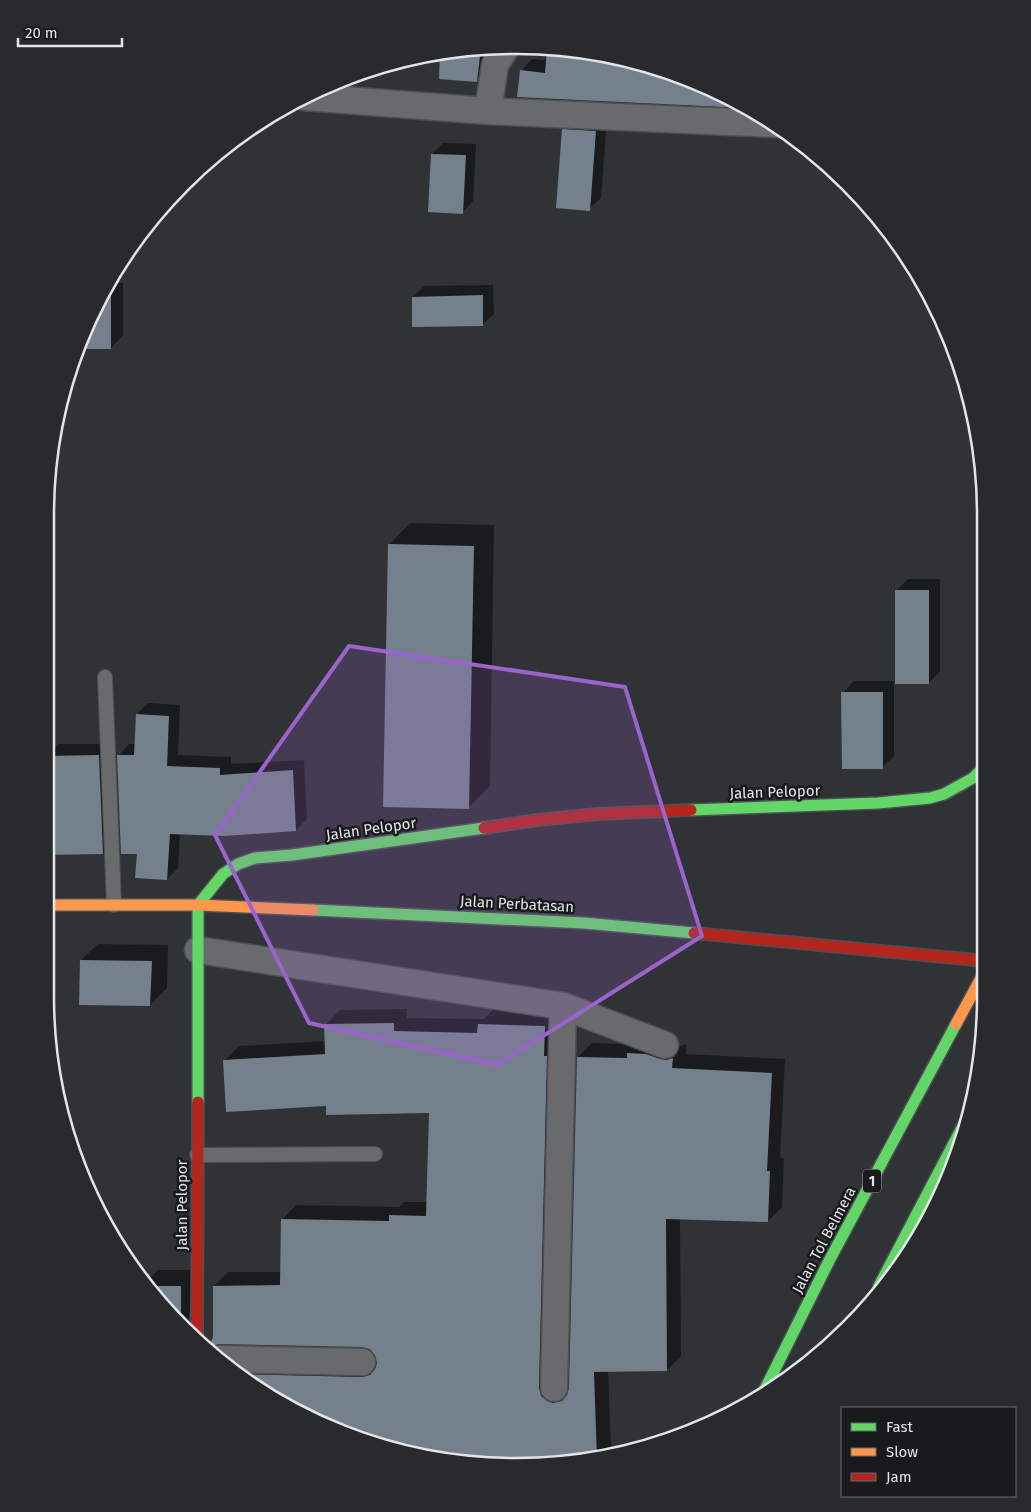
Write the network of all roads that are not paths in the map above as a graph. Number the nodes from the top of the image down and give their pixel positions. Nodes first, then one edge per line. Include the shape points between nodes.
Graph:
1 (501, 54) edge
2 (318, 98) edge
3 (488, 111) junction
4 (758, 123) edge
5 (105, 678) dead end
6 (977, 774) edge
7 (54, 905) edge
8 (114, 905) junction
9 (198, 905) junction
10 (198, 950) junction
11 (977, 960) edge
12 (977, 986) edge
13 (563, 1006) junction
14 (665, 1045) dead end
15 (953, 1146) edge
16 (375, 1154) dead end
17 (197, 1155) junction
18 (891, 1265) edge
19 (197, 1331) edge
20 (229, 1359) edge
21 (362, 1362) dead end
22 (768, 1382) edge
23 (554, 1388) dead end

1 - 3 street via 495,64
2 - 3 street
3 - 4 street
5 - 8 lane
6 - 9 main road, Jalan Pelopor via 944,794 930,798 858,804 598,814 254,858 221,875
7 - 8 main road, Jalan Perbatasan
8 - 9 main road, Jalan Perbatasan
9 - 10 main road, Jalan Pelopor
9 - 11 main road, Jalan Perbatasan via 584,923
10 - 13 street
10 - 17 main road, Jalan Pelopor
12 - 22 main road, Jalan Tol Belmera / 1 via 829,1261
13 - 14 street
13 - 23 street
15 - 18 main road
16 - 17 lane
17 - 19 main road, Jalan Pelopor
20 - 21 street

